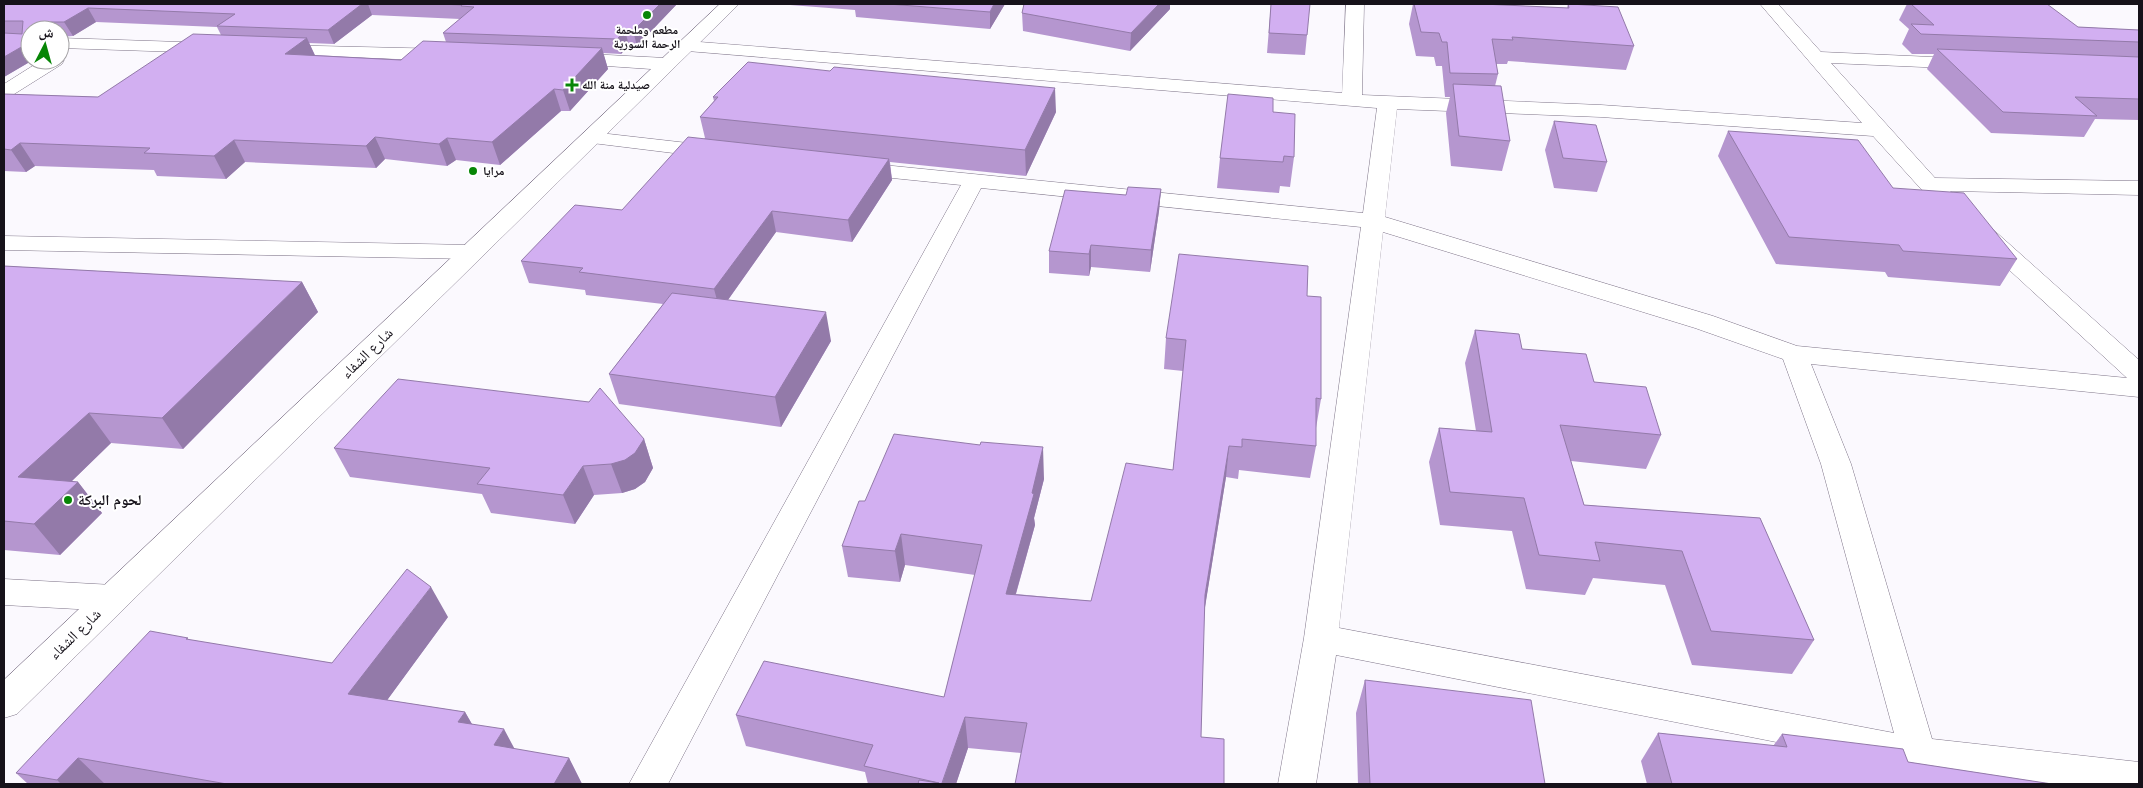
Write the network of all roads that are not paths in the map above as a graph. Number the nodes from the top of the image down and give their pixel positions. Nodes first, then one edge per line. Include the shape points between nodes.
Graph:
1 (730, 4) edge
2 (1355, 4) edge
3 (1769, 4) edge
4 (70, 44) edge
5 (80, 44) junction
6 (687, 46) junction
7 (230, 48) edge
8 (260, 49) edge
9 (70, 50) edge
10 (459, 55) edge
11 (1816, 57) junction
12 (549, 58) edge
13 (666, 64) junction
14 (1982, 64) edge
15 (39, 70) edge
16 (4, 92) edge
17 (1352, 99) junction
18 (1388, 103) junction
19 (1879, 130) junction
20 (591, 138) junction
21 (738, 155) edge
22 (836, 166) edge
23 (974, 181) junction
24 (1929, 184) junction
25 (2139, 188) edge
26 (1373, 221) junction
27 (4, 243) edge
28 (472, 252) junction
29 (1794, 354) junction
30 (2139, 374) edge
31 (2139, 388) edge
32 (4, 592) edge
33 (113, 598) junction
34 (1321, 638) junction
35 (4, 703) edge
36 (1918, 754) junction
37 (2139, 779) edge
38 (648, 784) edge
39 (1297, 784) edge

1 - 6 street, شارع الشفاء
2 - 17 street
3 - 11 street
4 - 5 street
5 - 7 street
5 - 9 street
6 - 13 street, شارع الشفاء
6 - 17 street
8 - 10 street
11 - 14 street
11 - 19 street
12 - 13 street
13 - 20 street, شارع الشفاء
15 - 16 street
17 - 18 street
18 - 19 street via 1601,111
18 - 26 street
19 - 24 street
20 - 21 street
20 - 28 street, شارع الشفاء
22 - 23 street
23 - 26 street
23 - 38 street
24 - 25 street
24 - 30 street
26 - 29 street via 1704,322
26 - 34 street
27 - 28 street
28 - 33 street, شارع الشفاء
29 - 31 street
29 - 36 street via 1836,464
32 - 33 street
33 - 35 street, شارع الشفاء
34 - 36 street
34 - 39 street
36 - 37 street

